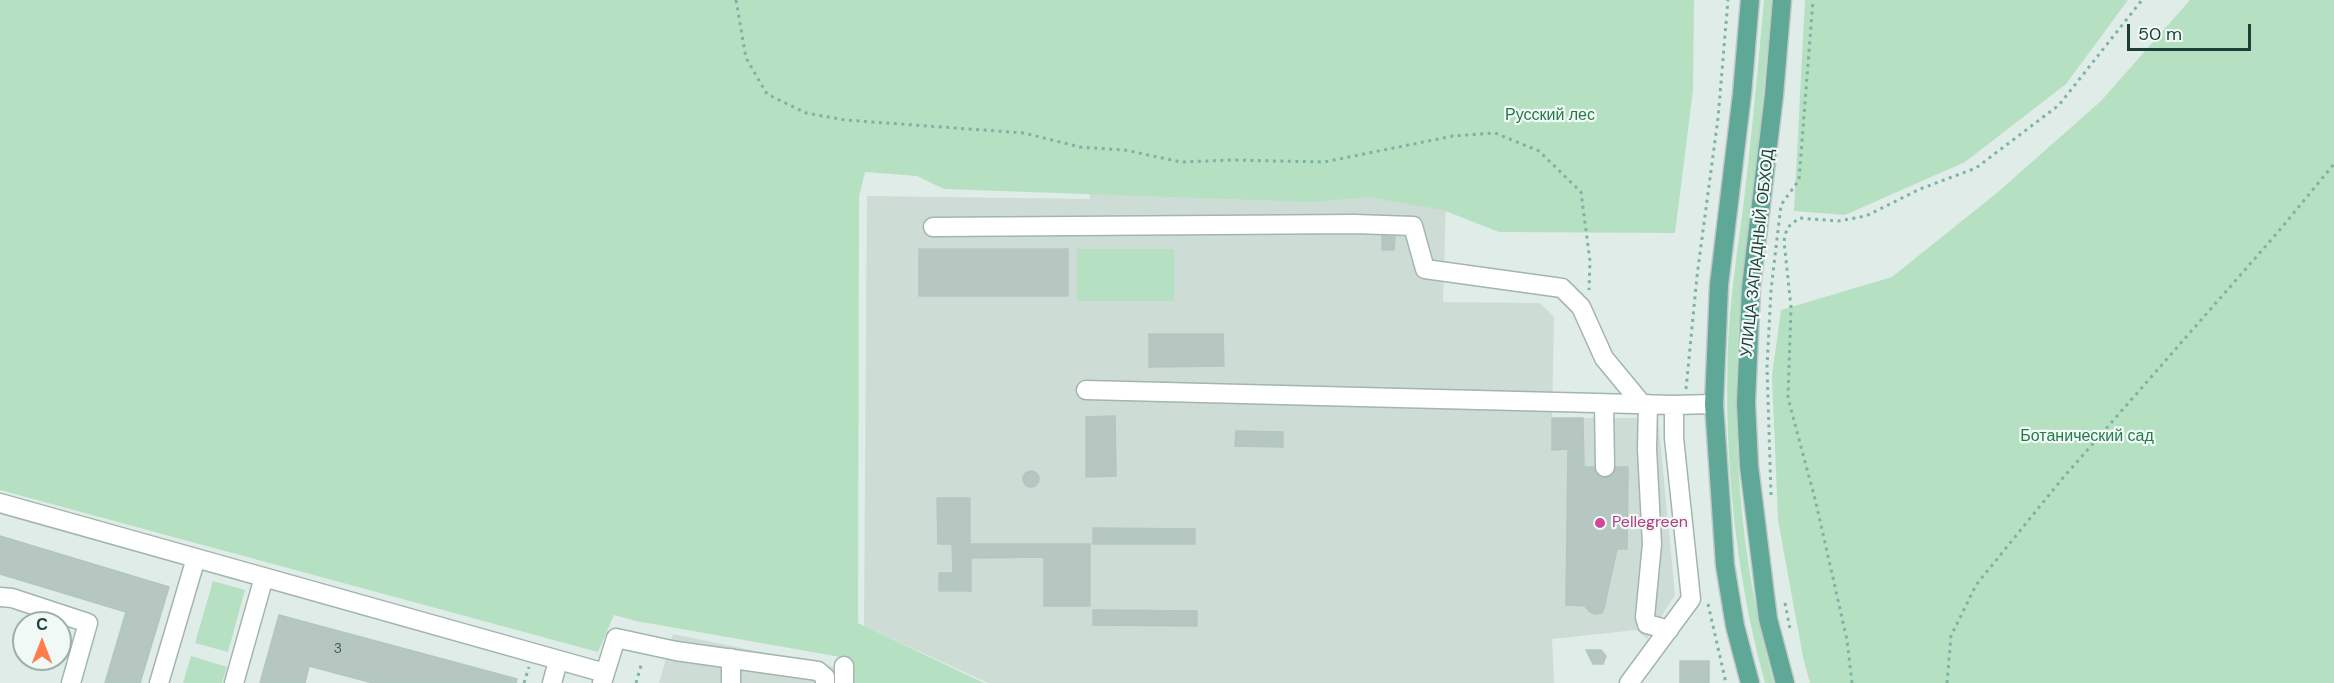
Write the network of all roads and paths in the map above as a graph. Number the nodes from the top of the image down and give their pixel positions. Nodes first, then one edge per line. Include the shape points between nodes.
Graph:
1 (736, 0) edge
2 (1750, 0) edge
3 (1782, 0) edge
4 (1813, 0) edge
5 (2142, 0) edge
6 (2334, 164) edge
7 (933, 227) dead end
8 (1588, 295) dead end
9 (1086, 390) dead end
10 (1604, 404) junction
11 (1645, 404) junction
12 (1714, 404) junction
13 (1674, 405) junction
14 (1605, 467) dead end
15 (1772, 497) dead end
16 (0, 503) edge
17 (196, 558) junction
18 (264, 577) junction
19 (0, 597) edge
20 (1784, 600) dead end
21 (1669, 630) junction
22 (1791, 631) dead end
23 (731, 658) junction
24 (558, 661) junction
25 (603, 678) edge
26 (71, 683) edge
27 (159, 683) edge
28 (234, 683) edge
29 (552, 683) edge
30 (731, 683) edge
31 (825, 683) edge
32 (1629, 683) edge
33 (1750, 683) edge
34 (1785, 683) edge
35 (1852, 683) edge
36 (1947, 683) edge

1 - 8 path via 746,58 767,94 806,112 845,120 1024,133 1080,147 1125,150 1181,162 1324,162 1453,136 1495,133 1539,151 1581,192 1590,261
2 - 12 main road, УЛИЦА ЗАПАДНЫЙ ОБХОД via 1719,285
3 - 34 main road, УЛИЦА ЗАПАДНЫЙ ОБХОД via 1751,287 1746,403 1759,558 1768,619
4 - 15 path via 1799,180 1781,206 1771,290 1767,367
5 - 35 path via 2059,105 1976,168 1920,189 1866,216 1838,221 1800,218 1787,228 1784,241 1791,307 1788,399 1845,630
6 - 36 path via 2062,479 1976,585 1951,636
7 - 11 lane via 1413,226 1425,269 1562,288 1581,308 1604,358
9 - 10 lane
10 - 11 lane
10 - 14 lane
11 - 13 lane
11 - 21 lane via 1652,544 1645,617 1647,624
12 - 13 lane
12 - 33 main road, УЛИЦА ЗАПАДНЫЙ ОБХОД via 1725,565
13 - 21 lane via 1691,599
16 - 17 lane
17 - 18 lane
17 - 27 lane
18 - 24 lane
18 - 28 lane
19 - 26 lane via 88,623
20 - 22 path
21 - 32 lane
23 - 25 lane via 616,638
23 - 30 lane
23 - 31 lane via 818,671 825,677
24 - 25 lane
24 - 29 lane

